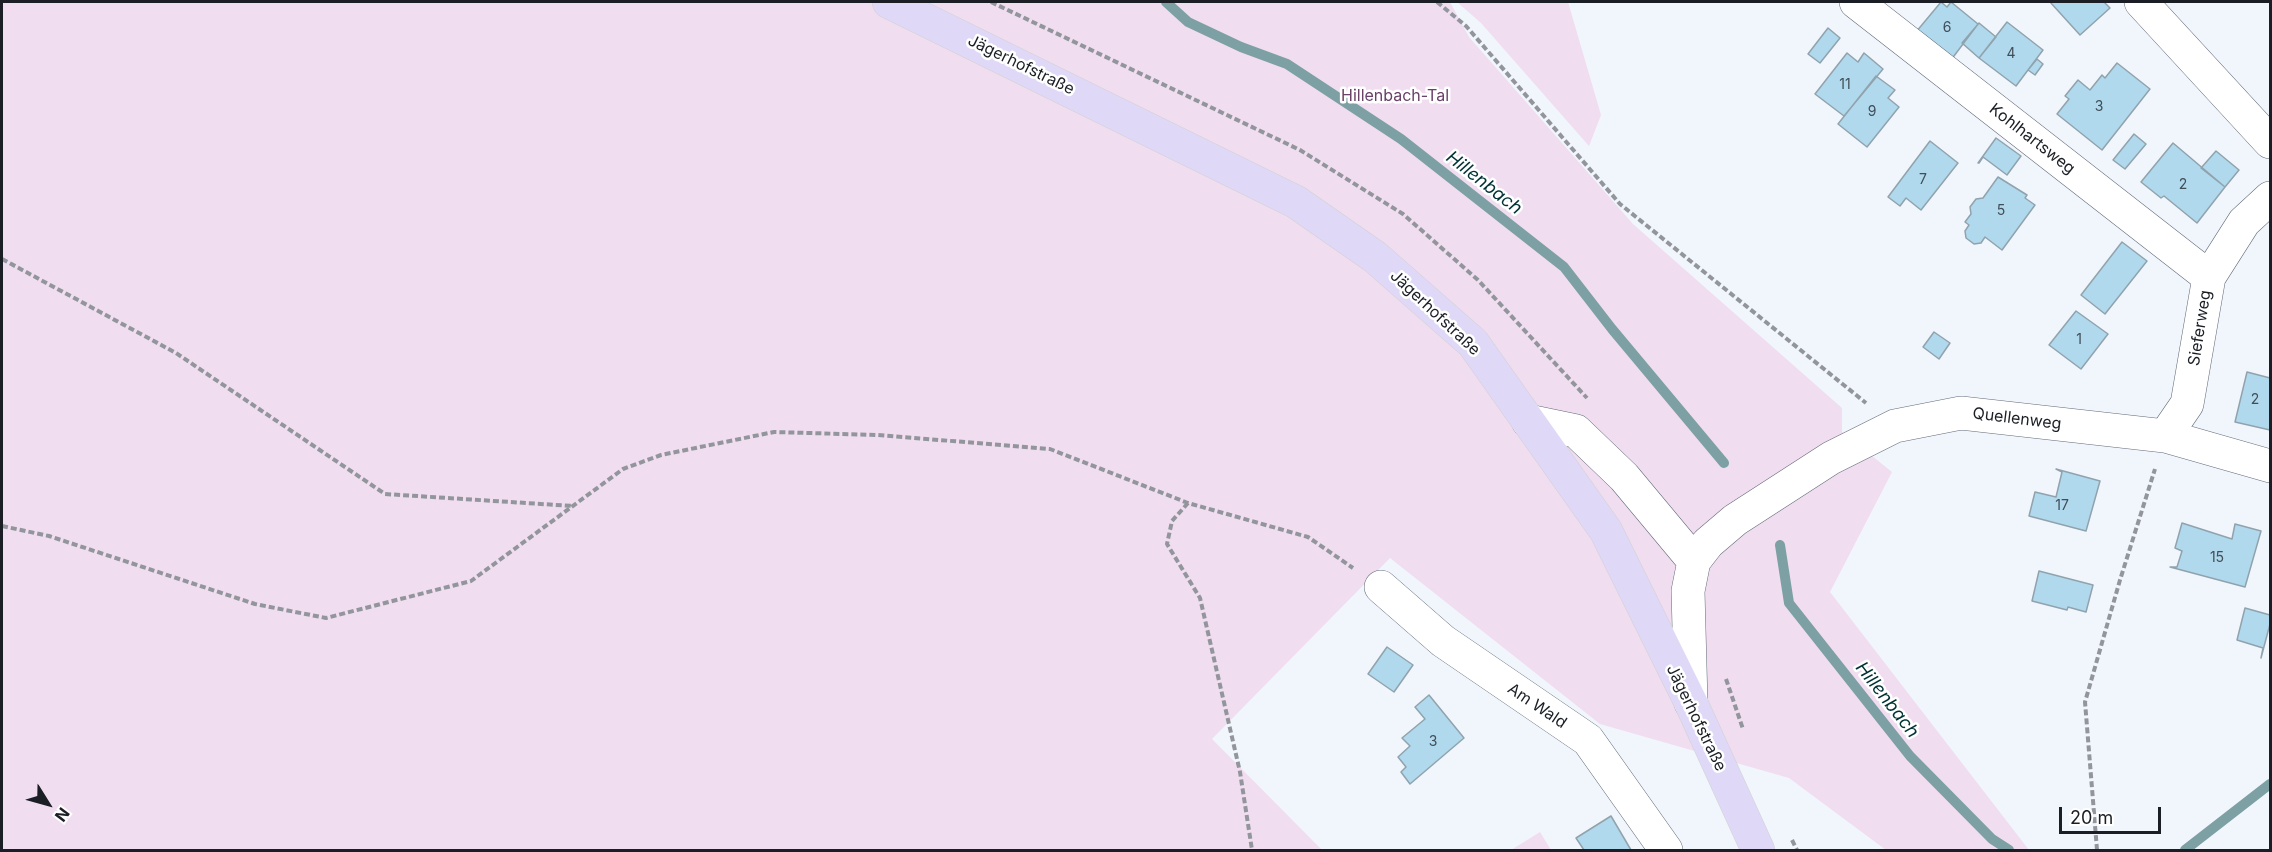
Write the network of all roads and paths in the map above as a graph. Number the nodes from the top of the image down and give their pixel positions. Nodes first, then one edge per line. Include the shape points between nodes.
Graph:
1 (889, 2) edge
2 (1437, 2) edge
3 (1856, 2) edge
4 (2140, 2) edge
5 (2271, 142) edge
6 (2271, 198) edge
7 (2, 259) edge
8 (2209, 277) junction
9 (1528, 421) junction
10 (1895, 426) junction
11 (2165, 436) junction
12 (2271, 466) edge
13 (1188, 503) junction
14 (574, 506) junction
15 (2, 526) edge
16 (1694, 561) junction
17 (1381, 586) joint
18 (1691, 703) junction
19 (1252, 850) edge
20 (1666, 850) edge
21 (1758, 850) edge
22 (2097, 850) edge

1 - 9 main road, Jägerhofstraße via 1296,202 1375,257 1473,343
2 - 10 path via 1466,26 1620,204
3 - 8 street, Kohlhartsweg
4 - 5 street
6 - 8 street, Sieferweg via 2244,222
7 - 14 path via 176,353 385,494
8 - 11 street, Sieferweg via 2187,404
9 - 16 street via 1576,431 1624,477
9 - 18 main road, Jägerhofstraße via 1606,531
10 - 11 street, Quellenweg via 1961,412
10 - 16 street, Quellenweg via 1831,458 1735,520 1707,543
11 - 12 street, Quellenweg
11 - 22 path via 2085,702
13 - 14 path via 1050,449 878,435 774,432 661,455 623,469
13 - 17 path via 1308,537
13 - 19 path via 1172,521 1167,544 1200,598 1240,772
14 - 15 path via 471,581 326,618 255,604 49,536
16 - 18 street, Quellenweg via 1688,591
17 - 20 street, Am Wald via 1443,642 1588,740
18 - 21 main road, Jägerhofstraße

